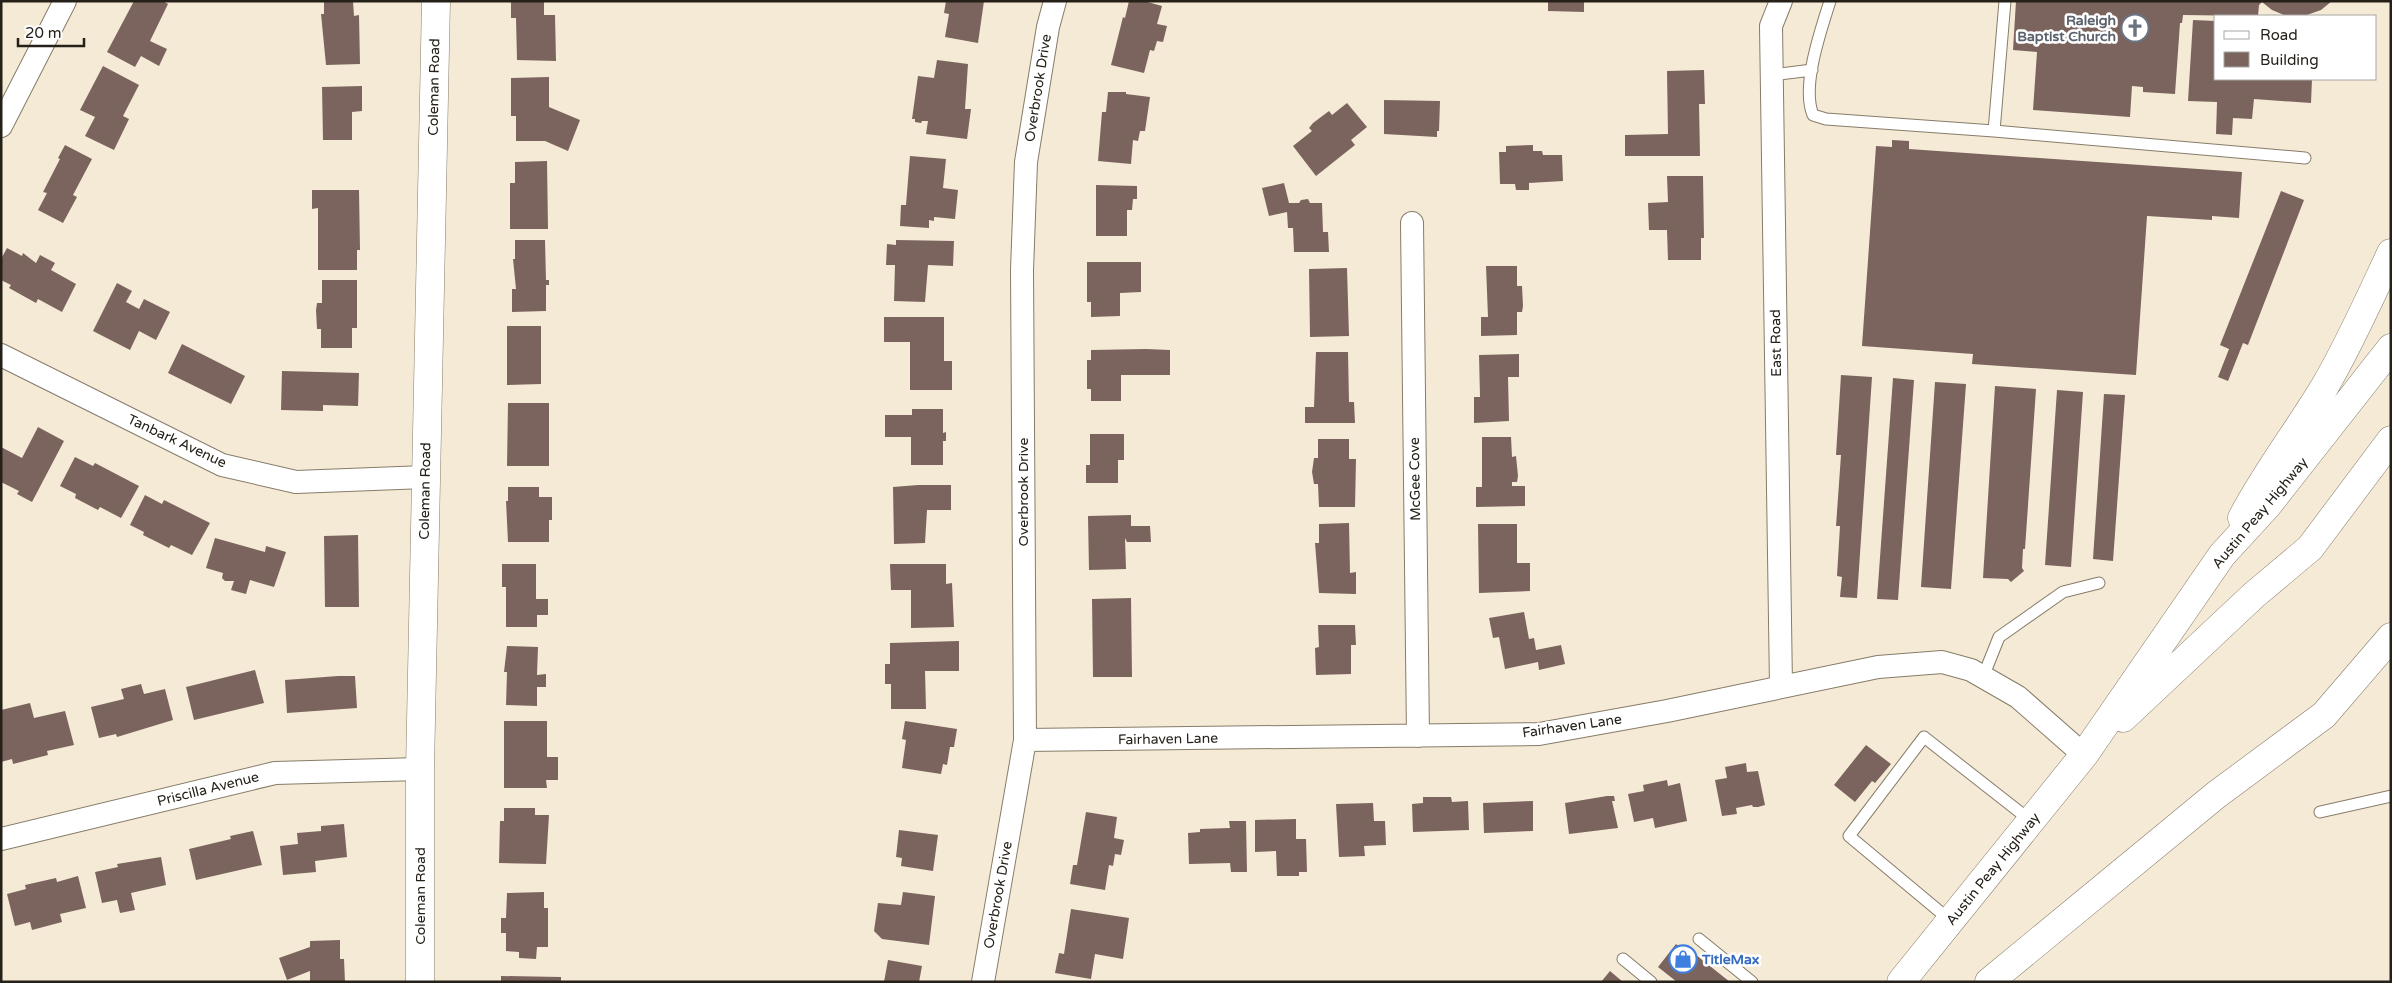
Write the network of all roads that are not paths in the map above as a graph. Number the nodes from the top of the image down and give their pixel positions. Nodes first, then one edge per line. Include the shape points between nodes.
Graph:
1 (65, 1) edge
2 (436, 1) edge
3 (1055, 1) edge
4 (1781, 1) edge
5 (1830, 1) edge
6 (2005, 1) edge
7 (1812, 70) junction
8 (1772, 75) junction
9 (1, 126) edge
10 (1994, 131) junction
11 (2305, 158) dead end
12 (1412, 223) dead end
13 (2391, 253) edge
14 (2391, 348) edge
15 (1, 355) edge
16 (2391, 440) edge
17 (425, 477) junction
18 (2222, 555) junction
19 (2099, 583) dead end
20 (2391, 637) edge
21 (1983, 677) junction
22 (1781, 686) junction
23 (1418, 736) junction
24 (1025, 740) junction
25 (2084, 755) junction
26 (420, 769) junction
27 (2391, 796) edge
28 (2320, 812) dead end
29 (2031, 821) junction
30 (1, 839) edge
31 (1951, 921) junction
32 (1699, 939) dead end
33 (1623, 959) dead end
34 (420, 982) edge
35 (983, 982) edge
36 (1651, 982) edge
37 (1752, 982) edge
38 (1901, 982) edge
39 (1989, 982) edge

1 - 9 street
2 - 17 main road, Coleman Road
3 - 24 street, Overbrook Drive via 1026,162 1022,270
4 - 8 street, East Road via 1771,26
5 - 7 lane via 1814,50
6 - 10 lane
7 - 8 lane
7 - 10 lane via 1809,105 1814,115 1826,119
8 - 22 street, East Road
10 - 11 lane
12 - 23 street, McGee Cove
13 - 18 main road via 2328,380 2262,481
14 - 18 main road, Austin Peay Highway via 2273,499
15 - 17 street, Tanbark Avenue via 222,465 296,482
16 - 25 main road, Austin Peay Highway via 2310,548 2254,595
17 - 26 main road, Coleman Road
18 - 25 main road, Austin Peay Highway
19 - 21 lane via 2064,592 1999,638
20 - 39 main road via 2324,715 2216,795
21 - 22 street, Fairhaven Lane via 1942,662 1878,666
21 - 25 street, Fairhaven Lane via 2018,697
22 - 23 street, Fairhaven Lane via 1667,712 1539,734
23 - 24 street, Fairhaven Lane
24 - 35 street, Overbrook Drive
25 - 29 main road, Austin Peay Highway
26 - 30 street, Priscilla Avenue via 275,773
26 - 34 main road, Coleman Road
27 - 28 lane
29 - 31 main road, Austin Peay Highway
29 - 31 lane via 1924,737 1849,836
31 - 38 main road, Austin Peay Highway
32 - 37 lane
33 - 36 lane

